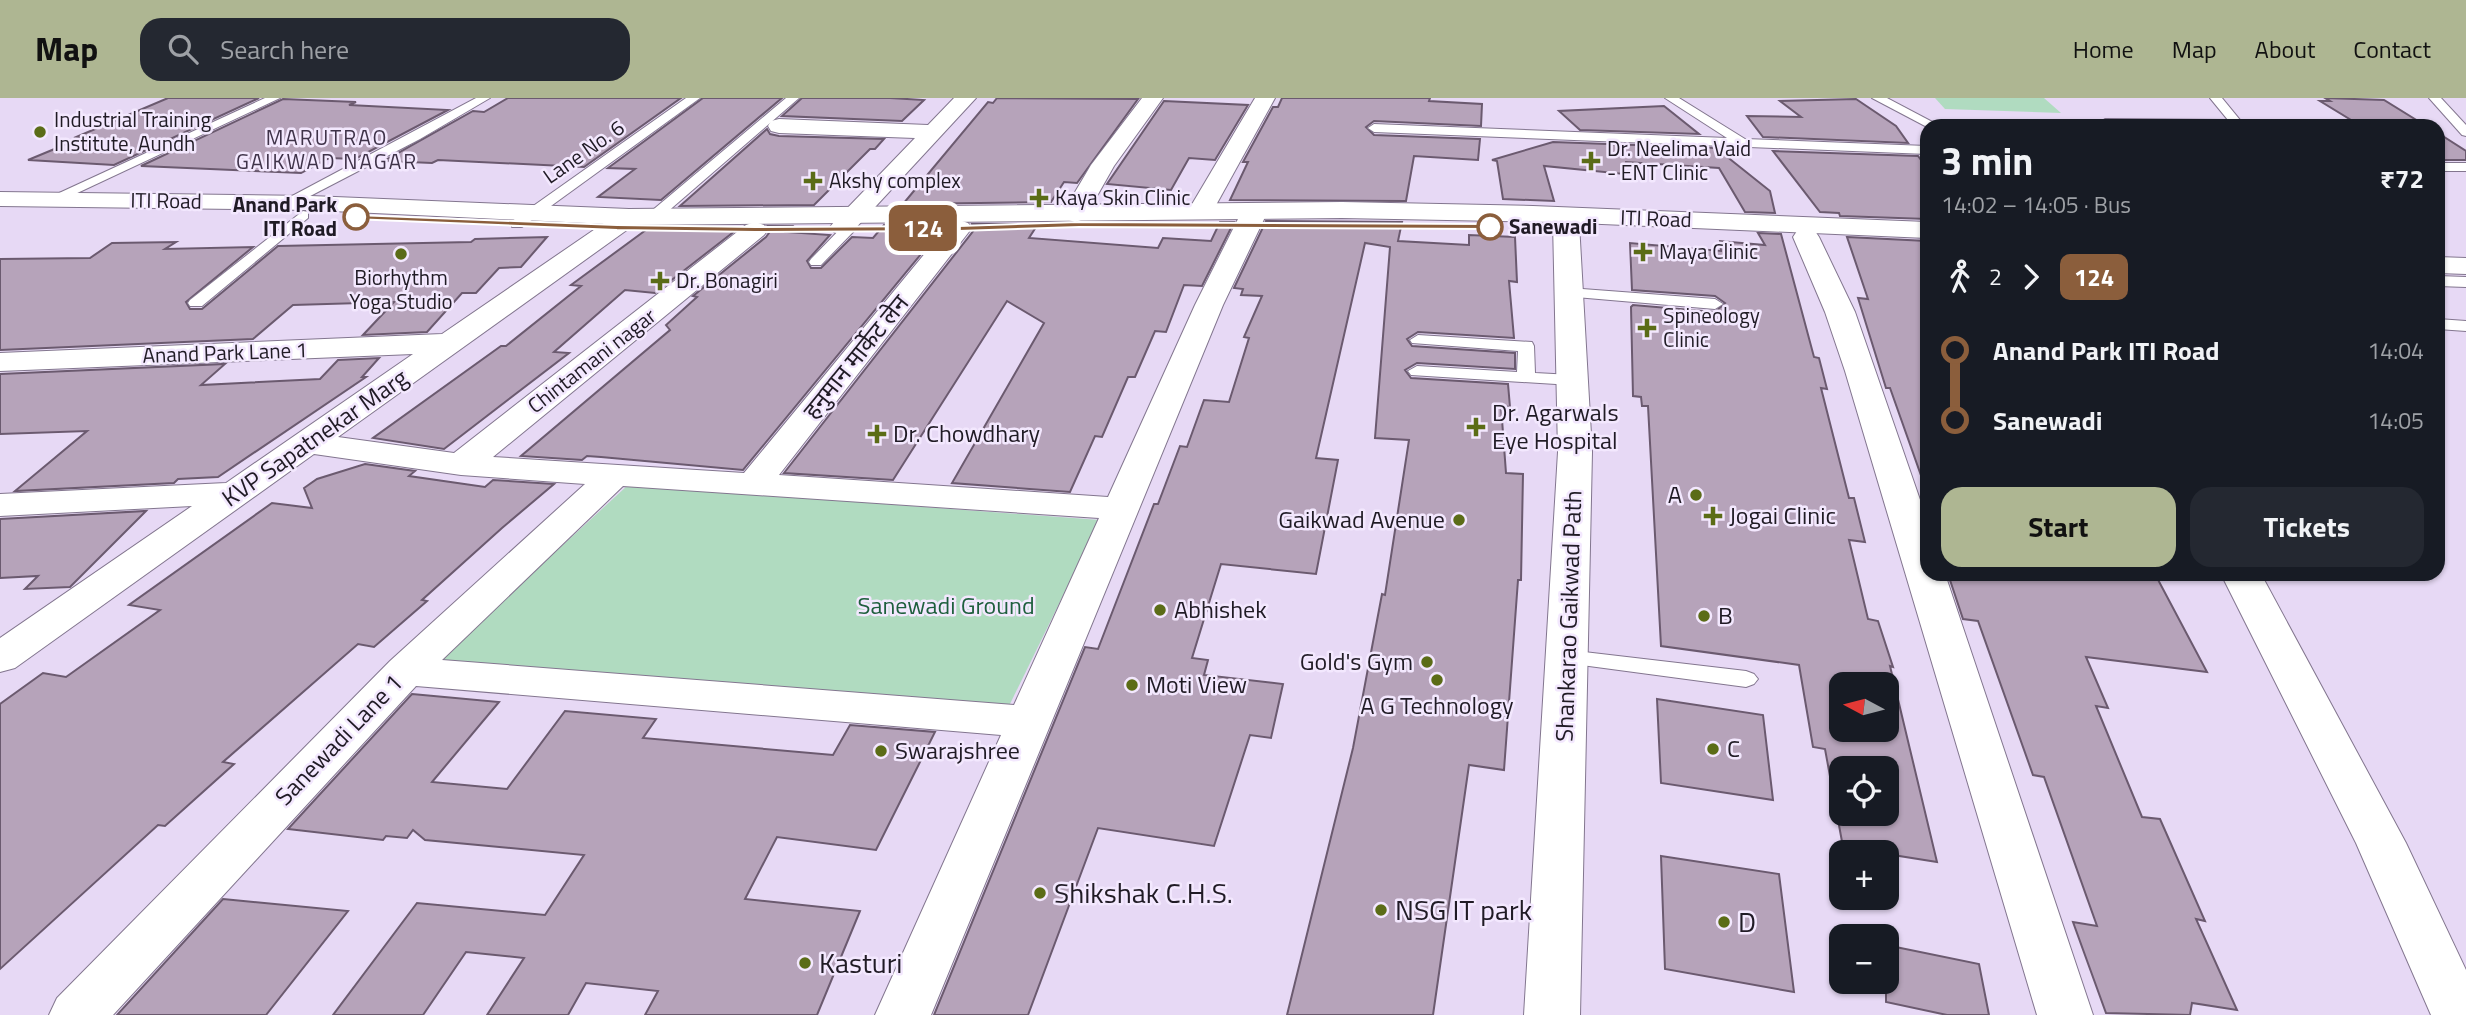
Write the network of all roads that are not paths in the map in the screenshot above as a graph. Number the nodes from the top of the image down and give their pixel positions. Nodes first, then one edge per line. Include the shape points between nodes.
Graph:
1 (274, 98) edge
2 (484, 98) edge
3 (694, 98) edge
4 (793, 98) edge
5 (966, 98) edge
6 (1153, 98) edge
7 (1265, 98) edge
8 (1671, 98) edge
9 (1878, 98) edge
10 (2216, 98) edge
11 (2435, 98) edge
12 (1920, 119) edge
13 (2233, 119) edge
14 (779, 125) dead end
15 (1374, 128) dead end
16 (934, 132) junction
17 (2466, 132) edge
18 (1744, 143) junction
19 (1920, 150) edge
20 (2445, 167) edge
21 (2466, 167) edge
22 (51, 200) junction
23 (2, 203) edge
24 (295, 209) junction
25 (1201, 211) junction
26 (1075, 214) junction
27 (524, 219) junction
28 (1252, 220) junction
29 (633, 221) junction
30 (1565, 222) junction
31 (848, 223) junction
32 (755, 229) junction
33 (959, 229) junction
34 (1920, 230) edge
35 (1807, 237) junction
36 (1920, 242) edge
37 (2445, 252) edge
38 (2466, 253) edge
39 (817, 262) dead end
40 (2445, 265) edge
41 (2466, 266) edge
42 (2445, 281) edge
43 (2466, 282) edge
44 (1569, 293) junction
45 (196, 303) dead end
46 (1715, 304) dead end
47 (2445, 324) edge
48 (2466, 326) edge
49 (1418, 340) dead end
50 (450, 343) junction
51 (0, 362) edge
52 (1417, 371) dead end
53 (1526, 377) junction
54 (1572, 380) junction
55 (308, 443) junction
56 (461, 465) junction
57 (614, 476) junction
58 (752, 486) junction
59 (237, 493) junction
60 (0, 505) edge
61 (1123, 509) junction
62 (1920, 557) edge
63 (1928, 581) edge
64 (2245, 581) edge
65 (0, 657) edge
66 (1567, 657) junction
67 (405, 671) junction
68 (1746, 680) dead end
69 (1029, 722) junction
70 (77, 1015) edge
71 (902, 1015) edge
72 (1552, 1015) edge
73 (2065, 1015) edge
74 (2459, 1015) edge

1 - 22 lane
2 - 24 lane
3 - 27 lane, Lane No. 6
4 - 29 lane
5 - 16 street
6 - 26 street via 1103,165
7 - 25 street
8 - 18 lane
9 - 12 lane
10 - 13 lane
11 - 17 lane
14 - 16 street
15 - 18 lane
16 - 31 street
18 - 19 lane
20 - 21 lane
22 - 23 street, ITI Road
22 - 24 street, ITI Road
23 - 24 street, ITI Road
24 - 27 street, ITI Road
24 - 45 lane
25 - 26 street, ITI Road
25 - 28 street, ITI Road
26 - 31 street, ITI Road
27 - 29 street, ITI Road
28 - 30 street, ITI Road
28 - 33 street, ITI Road
28 - 61 street via 1209,305
29 - 31 street, ITI Road
29 - 32 street, ITI Road
29 - 50 street, KVP Sapatnekar Marg
30 - 34 street, ITI Road
30 - 35 street, ITI Road
30 - 44 street, Shankarao Gaikwad Path
31 - 32 street, ITI Road
31 - 33 street, ITI Road
31 - 39 lane
32 - 56 street, Chintamani nagar
33 - 58 street, हनुमान मार्केट लेन
35 - 36 street, ITI Road
35 - 62 street via 1861,371
37 - 38 street
40 - 41 street
42 - 43 lane
44 - 46 lane
44 - 54 street, Shankarao Gaikwad Path
47 - 48 lane
49 - 53 lane via 1525,346
50 - 51 street, Anand Park Lane 1
50 - 55 street, KVP Sapatnekar Marg
52 - 53 lane
53 - 54 lane
54 - 66 street, Shankarao Gaikwad Path via 1575,452
55 - 56 street
55 - 59 street, KVP Sapatnekar Marg
56 - 57 street
57 - 58 street
57 - 67 street, Sanewadi Lane 1
58 - 61 street
59 - 60 street
59 - 65 street, KVP Sapatnekar Marg
61 - 69 street
63 - 73 street
64 - 74 street via 2381,843
66 - 68 lane
66 - 72 street, Shankarao Gaikwad Path
67 - 69 street
67 - 70 street, Sanewadi Lane 1
69 - 71 street

